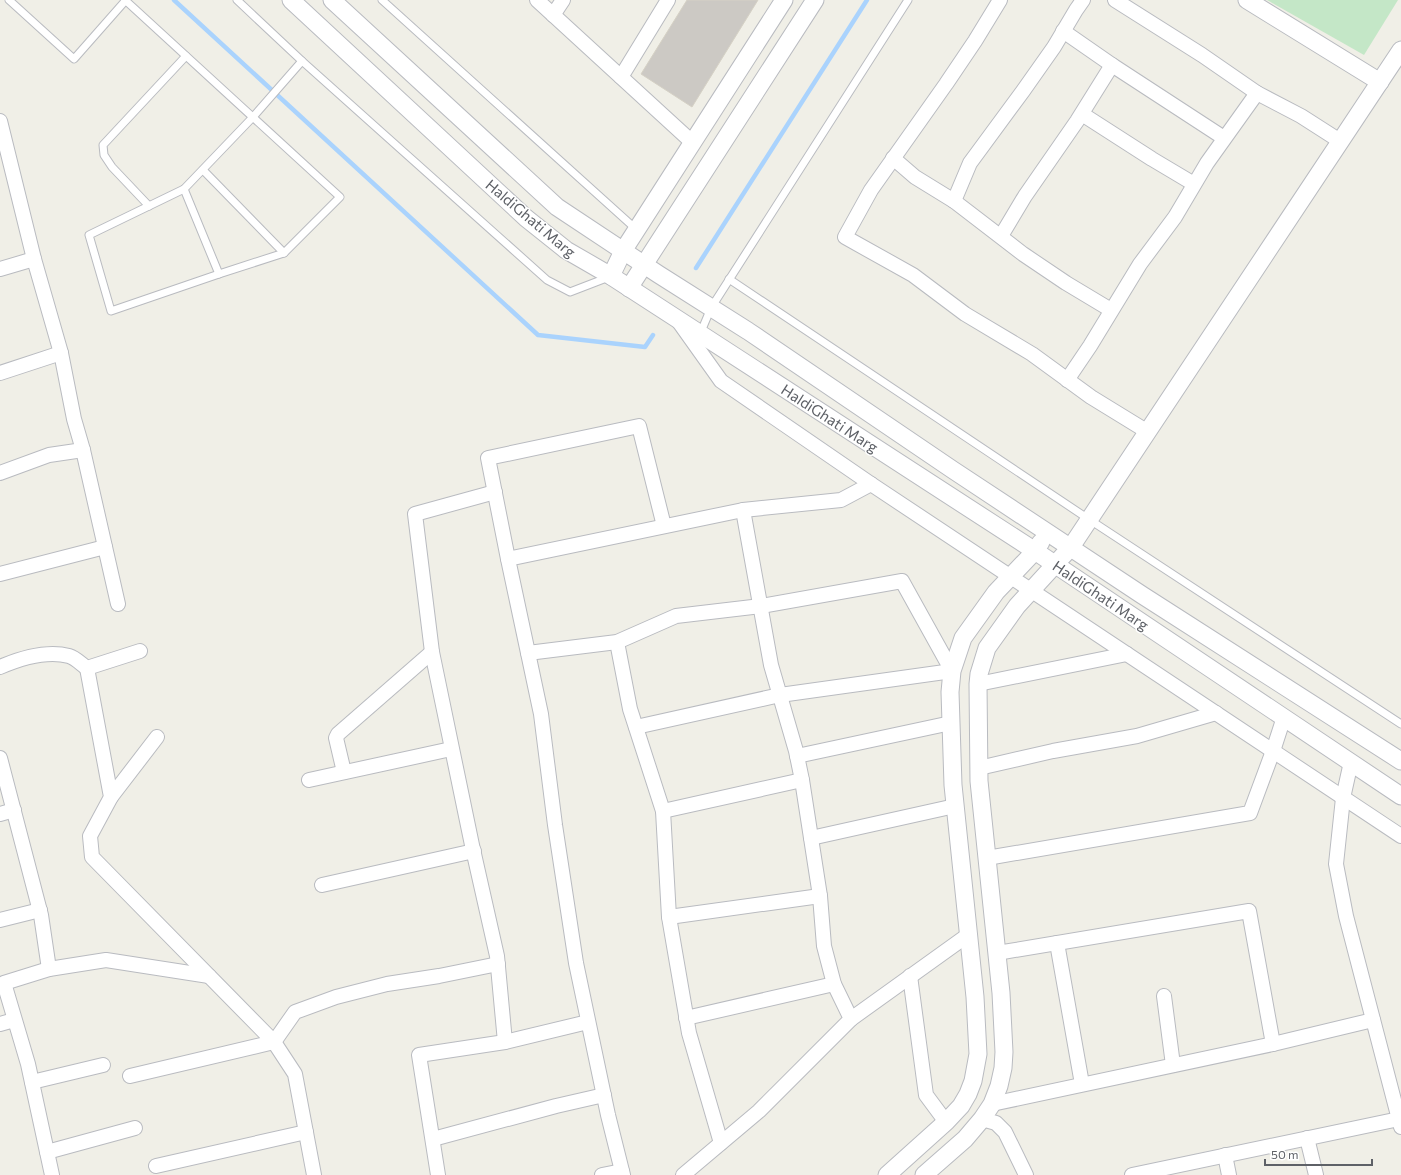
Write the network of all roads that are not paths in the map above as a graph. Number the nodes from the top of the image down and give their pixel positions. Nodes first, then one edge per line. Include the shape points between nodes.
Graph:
1 (9, 0) edge
2 (125, 0) edge
3 (237, 0) edge
4 (290, 0) edge
5 (332, 0) edge
6 (382, 0) edge
7 (536, 0) edge
8 (563, 0) edge
9 (668, 0) edge
10 (784, 0) edge
11 (815, 0) edge
12 (908, 0) edge
13 (1000, 0) edge
14 (1083, 0) edge
15 (1116, 0) edge
16 (1247, 0) edge
17 (553, 15) junction
18 (1063, 31) junction
19 (1401, 50) edge
20 (186, 56) junction
21 (302, 61) junction
22 (1112, 65) junction
23 (621, 77) junction
24 (1380, 82) junction
25 (1257, 94) junction
26 (1082, 114) junction
27 (253, 117) junction
28 (0, 121) edge
29 (1224, 138) junction
30 (1340, 141) junction
31 (693, 143) junction
32 (893, 158) junction
33 (203, 170) junction
34 (1194, 184) junction
35 (184, 190) junction
36 (954, 201) junction
37 (149, 206) junction
38 (637, 230) junction
39 (1001, 236) junction
40 (623, 251) junction
41 (284, 254) junction
42 (34, 260) junction
43 (644, 265) junction
44 (0, 269) edge
45 (218, 274) junction
46 (611, 276) junction
47 (729, 279) junction
48 (629, 288) junction
49 (711, 308) junction
50 (1111, 310) junction
51 (676, 319) junction
52 (700, 334) junction
53 (61, 353) junction
54 (0, 373) edge
55 (1067, 380) junction
56 (1148, 432) junction
57 (83, 450) junction
58 (0, 473) edge
59 (871, 484) junction
60 (495, 492) junction
61 (743, 510) junction
62 (1090, 520) junction
63 (664, 526) junction
64 (1048, 532) junction
65 (105, 547) junction
66 (1071, 548) junction
67 (1035, 551) junction
68 (508, 559) junction
69 (1056, 565) junction
70 (0, 574) edge
71 (1011, 577) junction
72 (1032, 591) junction
73 (118, 604) dead end
74 (761, 606) junction
75 (618, 642) junction
76 (140, 651) dead end
77 (432, 652) junction
78 (528, 653) junction
79 (1127, 654) junction
80 (0, 668) edge
81 (87, 668) junction
82 (952, 671) junction
83 (978, 684) junction
84 (780, 695) junction
85 (1216, 713) junction
86 (1284, 717) junction
87 (951, 723) junction
88 (1401, 724) edge
89 (636, 727) junction
90 (157, 737) dead end
91 (451, 749) junction
92 (1273, 751) junction
93 (797, 756) junction
94 (0, 758) edge
95 (1401, 761) edge
96 (1351, 762) junction
97 (979, 768) junction
98 (344, 772) junction
99 (309, 780) dead end
100 (802, 780) junction
101 (1401, 796) edge
102 (111, 797) junction
103 (1343, 798) junction
104 (955, 806) junction
105 (14, 810) junction
106 (663, 811) junction
107 (0, 814) edge
108 (1401, 836) edge
109 (811, 838) junction
110 (474, 851) junction
111 (987, 858) junction
112 (322, 885) dead end
113 (820, 896) junction
114 (40, 910) junction
115 (669, 917) junction
116 (0, 920) edge
117 (968, 935) junction
118 (1057, 943) junction
119 (997, 954) junction
120 (498, 964) junction
121 (49, 970) junction
122 (209, 976) junction
123 (910, 976) junction
124 (834, 984) junction
125 (1164, 996) dead end
126 (686, 1018) junction
127 (851, 1019) junction
128 (14, 1020) junction
129 (1373, 1020) junction
130 (588, 1022) junction
131 (0, 1024) edge
132 (274, 1042) junction
133 (505, 1042) junction
134 (1273, 1044) junction
135 (103, 1065) dead end
136 (1173, 1065) junction
137 (130, 1076) dead end
138 (32, 1082) junction
139 (1082, 1084) junction
140 (604, 1095) junction
141 (992, 1104) junction
142 (1399, 1115) edge
143 (982, 1119) junction
144 (946, 1122) junction
145 (135, 1128) dead end
146 (306, 1132) junction
147 (1307, 1138) junction
148 (432, 1139) junction
149 (721, 1143) junction
150 (47, 1152) junction
151 (1225, 1156) junction
152 (156, 1166) dead end
153 (623, 1173) edge
154 (52, 1175) edge
155 (314, 1175) edge
156 (438, 1175) edge
157 (602, 1175) edge
158 (683, 1175) edge
159 (887, 1175) edge
160 (924, 1175) edge
161 (1026, 1175) edge
162 (1132, 1175) edge
163 (1229, 1175) edge
164 (1316, 1175) edge

1 - 2 lane via 74,59
2 - 20 lane
3 - 21 lane
4 - 46 street, HaldiGhati Marg via 526,218 566,250
5 - 40 street, HaldiGhati Marg via 557,207
6 - 38 lane
7 - 17 street
8 - 17 street
9 - 23 street
10 - 31 street
11 - 43 street
12 - 47 lane
13 - 32 street via 975,41
14 - 18 street
15 - 25 street
16 - 24 street
17 - 23 street
18 - 22 street
18 - 36 street via 1006,116 970,163
19 - 24 street
20 - 27 lane
20 - 37 lane via 103,145 104,155 112,167
21 - 27 lane
21 - 46 lane via 547,280 570,292
22 - 26 street
22 - 29 street
23 - 31 street
24 - 30 street
25 - 29 street
25 - 30 street via 1301,116
26 - 34 street
26 - 39 street via 1025,196
27 - 33 lane
27 - 41 lane via 340,196
28 - 42 street
29 - 34 street
30 - 56 street
31 - 38 street
32 - 36 street via 915,177
32 - 55 street via 870,190 845,237 913,275 965,314 1032,354
33 - 35 lane
33 - 41 lane
34 - 50 street via 1175,217 1140,264
35 - 37 lane
35 - 45 lane
36 - 39 street
37 - 45 lane via 89,235 111,311
38 - 40 street
39 - 50 street via 1066,283
40 - 43 street, HaldiGhati Marg
40 - 46 street
41 - 45 lane
42 - 44 street
42 - 53 street
43 - 48 street
43 - 49 street, HaldiGhati Marg
46 - 48 street, HaldiGhati Marg
47 - 49 lane
47 - 62 lane
48 - 51 street, HaldiGhati Marg
49 - 52 lane
49 - 64 street, HaldiGhati Marg
50 - 55 street
51 - 52 street, HaldiGhati Marg
51 - 59 street via 721,381
52 - 67 street, HaldiGhati Marg
53 - 54 street
53 - 57 street
55 - 56 street
56 - 62 street
57 - 58 street via 49,455
57 - 65 street
59 - 61 street via 841,500
59 - 71 street
60 - 63 street via 488,458 638,426
60 - 68 street
60 - 77 street via 415,514
61 - 63 street
61 - 74 street
62 - 66 street
62 - 88 lane
63 - 68 street
64 - 66 street, HaldiGhati Marg
64 - 67 street
65 - 70 street
65 - 73 street
66 - 69 street
66 - 95 street, HaldiGhati Marg
67 - 69 street, HaldiGhati Marg
67 - 71 street
68 - 78 street
69 - 72 street
69 - 86 street, HaldiGhati Marg
71 - 72 street
71 - 82 street via 996,592 963,638
72 - 79 street
72 - 83 street via 1017,606 987,648 978,674
74 - 75 street via 676,616
74 - 82 street via 902,580
74 - 84 street via 771,665
75 - 78 street
75 - 89 street via 630,709
76 - 81 street
77 - 91 street
77 - 98 street via 338,734 336,738
78 - 130 street via 541,714 554,825
79 - 83 street
79 - 85 street
80 - 81 street via 20,659 48,654 71,656
81 - 102 street
82 - 84 street
82 - 87 street
83 - 97 street
84 - 89 street
84 - 93 street
85 - 92 street
85 - 97 street via 1137,736
86 - 92 street
86 - 96 street, HaldiGhati Marg
87 - 93 street
87 - 104 street
89 - 106 street
90 - 102 street
91 - 98 street
91 - 110 street
92 - 103 street
92 - 111 street via 1250,813
93 - 100 street
94 - 105 street
96 - 101 street, HaldiGhati Marg
96 - 103 street
97 - 111 street
98 - 99 street
100 - 106 street
100 - 109 street
102 - 122 street via 90,836 92,857
103 - 108 street
103 - 129 street via 1336,864 1346,916
104 - 109 street
104 - 117 street
105 - 107 street
105 - 114 street
106 - 115 street
109 - 113 street
110 - 112 street
110 - 120 street
111 - 119 street
113 - 115 street
113 - 124 street via 824,946
114 - 116 street
114 - 121 street
115 - 126 street
117 - 123 street
117 - 144 street via 978,1054 968,1094
118 - 119 street
118 - 134 street via 1249,911
118 - 139 street
119 - 141 street via 1002,993 1004,1052 999,1086
120 - 132 street via 387,984 336,997 295,1012
120 - 133 street
121 - 122 street via 106,960
121 - 128 street via 4,984
122 - 132 street
123 - 127 street
123 - 144 street via 926,1095
124 - 126 street
124 - 127 street
125 - 136 street
126 - 149 street
127 - 149 street via 759,1111
128 - 131 street
128 - 138 street
129 - 134 street
129 - 142 street
130 - 133 street
130 - 140 street
132 - 137 street
132 - 146 street via 295,1074
133 - 148 street via 419,1055
134 - 136 street
135 - 138 street
136 - 139 street
138 - 150 street
139 - 141 street
140 - 148 street
140 - 153 street
141 - 143 street
142 - 147 street
143 - 160 street via 965,1139
143 - 161 street via 996,1123 1005,1132
144 - 159 street
145 - 150 street
146 - 152 street
146 - 155 street
147 - 151 street
147 - 164 street
148 - 156 street
149 - 158 street
150 - 154 street
151 - 162 street
151 - 163 street
153 - 157 street

